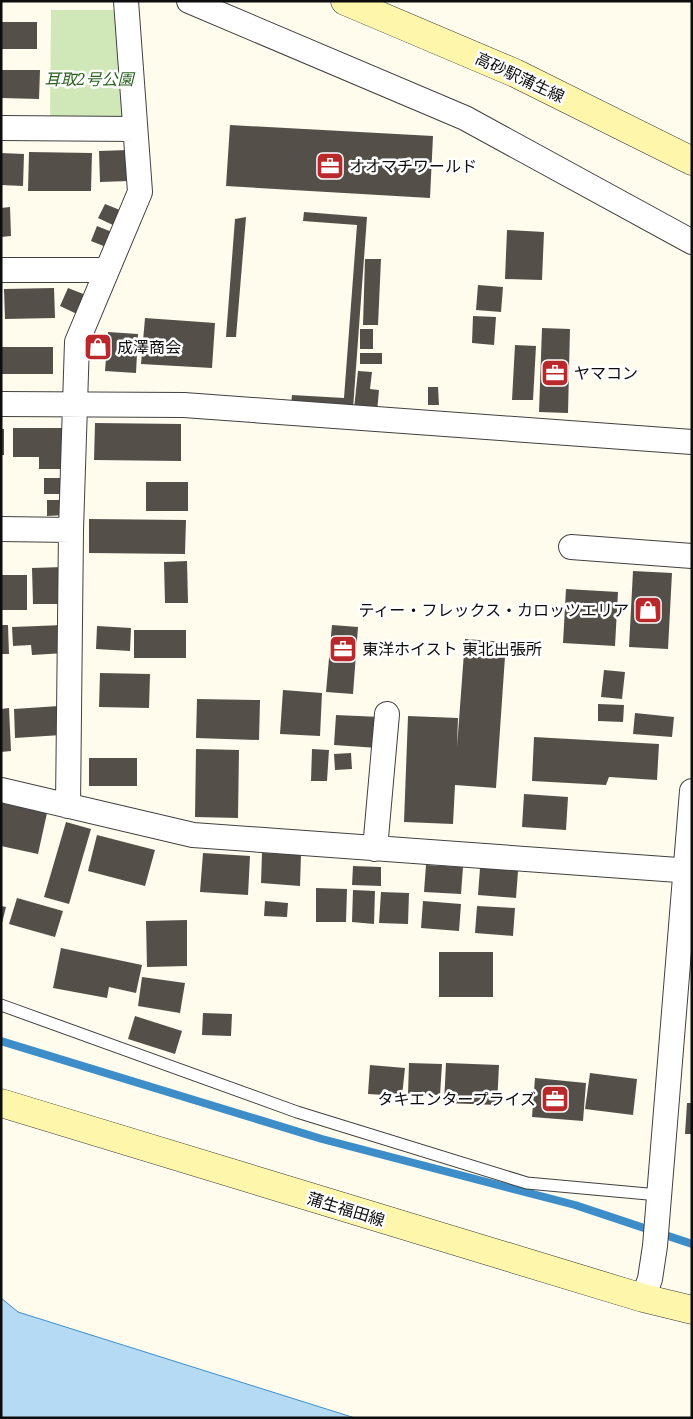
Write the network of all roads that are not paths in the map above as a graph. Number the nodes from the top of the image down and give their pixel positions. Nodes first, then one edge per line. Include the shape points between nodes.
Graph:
1 (126, 1) edge
2 (189, 1) edge
3 (345, 1) edge
4 (1, 128) edge
5 (135, 130) junction
6 (692, 161) edge
7 (692, 242) edge
8 (1, 270) edge
9 (108, 270) junction
10 (1, 404) edge
11 (76, 404) junction
12 (692, 442) edge
13 (1, 529) edge
14 (71, 530) junction
15 (571, 547) dead end
16 (692, 556) edge
17 (387, 714) dead end
18 (1, 790) edge
19 (692, 791) edge
20 (68, 806) junction
21 (375, 849) junction
22 (689, 871) edge
23 (1, 1005) edge
24 (1, 1104) edge
25 (658, 1205) junction
26 (644, 1298) junction
27 (692, 1310) edge

1 - 5 street
2 - 7 street via 465,118
3 - 6 main road, 高砂駅蒲生線 via 516,73
4 - 5 street
5 - 9 street via 140,192
8 - 9 street
9 - 11 street via 77,342
10 - 11 street
11 - 12 street via 184,405
11 - 14 street
13 - 14 street
14 - 20 street
15 - 16 street
17 - 21 street
18 - 20 street
19 - 22 street
20 - 21 street via 193,836
21 - 22 street
22 - 25 street
23 - 25 lane via 297,1112 527,1183
24 - 26 main road, 蒲生福田線
25 - 26 street via 656,1246
26 - 27 main road, 蒲生福田線

